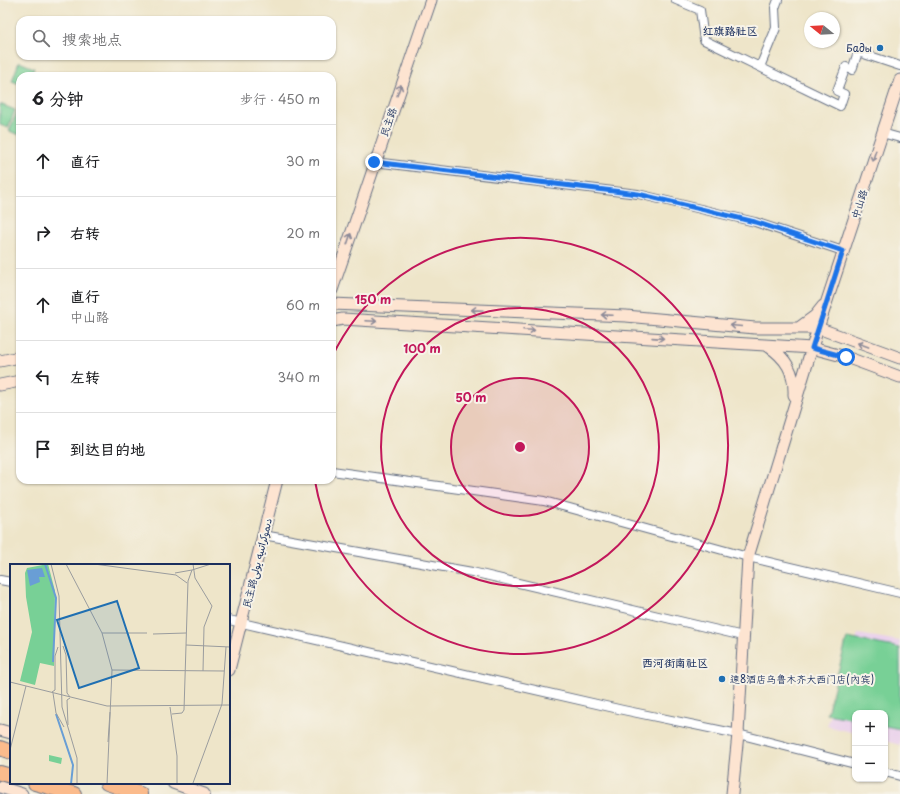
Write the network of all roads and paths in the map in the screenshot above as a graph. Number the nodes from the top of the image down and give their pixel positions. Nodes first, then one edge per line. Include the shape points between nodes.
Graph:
1 (431, 0) edge
2 (676, 0) edge
3 (778, 0) edge
4 (900, 66) edge
5 (760, 67) junction
6 (900, 80) edge
7 (882, 133) junction
8 (900, 138) edge
9 (374, 162) junction
10 (843, 251) junction
11 (336, 278) edge
12 (831, 289) junction
13 (336, 304) edge
14 (336, 320) edge
15 (800, 327) junction
16 (818, 328) junction
17 (768, 346) junction
18 (812, 348) junction
19 (16, 358) edge
20 (900, 358) edge
21 (0, 361) edge
22 (900, 376) edge
23 (16, 382) edge
24 (0, 385) edge
25 (793, 412) junction
26 (336, 472) edge
27 (276, 484) edge
28 (263, 535) junction
29 (748, 557) junction
30 (0, 580) edge
31 (10, 582) edge
32 (900, 592) edge
33 (230, 620) edge
34 (242, 624) junction
35 (743, 636) junction
36 (230, 666) edge
37 (0, 730) edge
38 (10, 733) edge
39 (738, 734) junction
40 (0, 747) edge
41 (10, 752) edge
42 (852, 763) edge
43 (0, 773) edge
44 (888, 773) edge
45 (10, 776) edge
46 (900, 776) edge
47 (39, 784) edge
48 (110, 784) edge
49 (176, 784) edge
50 (0, 787) edge
51 (22, 794) edge
52 (74, 794) edge
53 (140, 794) edge
54 (204, 794) edge
55 (732, 794) edge

9 -> 1 main road, 民主路
2 - 5 street via 700,10 704,40
3 - 5 street via 775,8 776,28
4 - 5 street via 858,52 852,70 846,68 838,91 844,94 840,106
6 - 7 main road, 中山路
7 - 8 street
7 -> 10 main road, 中山路
9 - 10 street via 638,194 755,222
11 -> 9 main road, 民主路
10 - 12 main road, 中山路
12 - 15 main road via 825,304 815,316
12 - 16 main road, 中山路
15 -> 13 main road via 755,328 626,316
14 -> 17 main road
15 - 16 main road
16 - 18 main road, 中山路
20 -> 16 main road
17 - 18 main road
17 - 25 main road via 781,355 790,368 795,383
18 - 22 main road
18 - 25 main road, 中山路
19 - 21 main road
23 - 24 main road
25 - 29 main road
26 - 29 street via 544,500
27 - 28 main road, 民主路دىموكراتىيە يولى
28 - 34 main road, 民主路دىموكراتىيە يولى
28 - 35 street via 472,572
29 - 32 street
29 - 35 main road
30 - 31 street
33 - 34 street
34 - 36 main road, 民主路دىموكراتىيە يولى
34 - 39 street
35 - 39 main road
37 - 38 main road
39 - 42 street
39 - 55 main road
40 - 41 highway
43 - 45 highway
44 - 46 street
47 - 52 highway
48 - 53 highway
49 - 54 main road
50 - 51 main road

